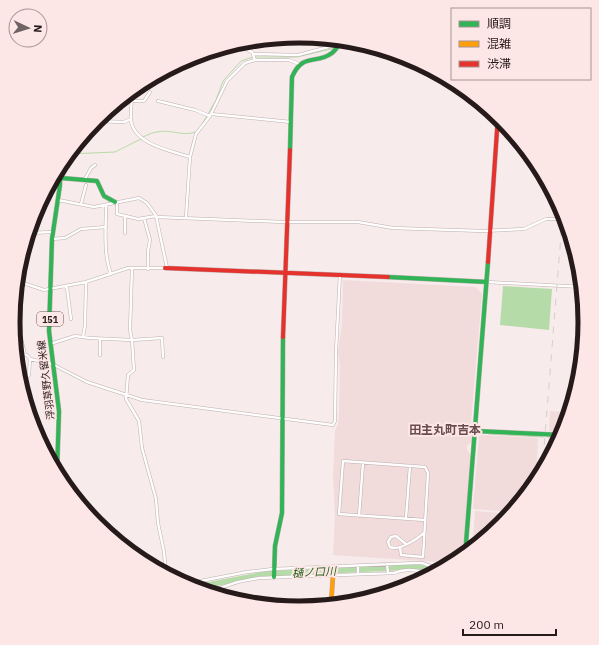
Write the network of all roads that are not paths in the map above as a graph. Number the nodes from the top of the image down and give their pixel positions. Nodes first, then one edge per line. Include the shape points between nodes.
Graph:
1 (333, 45) edge
2 (338, 45) edge
3 (243, 49) edge
4 (254, 54) junction
5 (255, 59) junction
6 (299, 64) junction
7 (150, 92) dead end
8 (132, 101) joint
9 (158, 101) dead end
10 (210, 115) junction
11 (131, 119) junction
12 (106, 121) edge
13 (291, 122) junction
14 (497, 125) edge
15 (190, 157) junction
16 (95, 165) dead end
17 (61, 176) joint
18 (85, 179) junction
19 (86, 185) dead end
20 (58, 200) junction
21 (116, 202) junction
22 (81, 204) junction
23 (106, 205) junction
24 (125, 216) junction
25 (156, 216) junction
26 (186, 217) junction
27 (144, 218) junction
28 (559, 219) edge
29 (288, 221) junction
30 (106, 227) junction
31 (490, 231) junction
32 (53, 232) junction
33 (35, 233) edge
34 (125, 233) dead end
35 (52, 239) junction
36 (132, 268) junction
37 (166, 268) junction
38 (148, 269) junction
39 (287, 272) junction
40 (112, 274) junction
41 (340, 274) junction
42 (86, 282) junction
43 (487, 282) junction
44 (22, 283) edge
45 (65, 286) junction
46 (577, 287) edge
47 (50, 289) junction
48 (71, 319) dead end
49 (83, 337) junction
50 (100, 339) junction
51 (132, 340) junction
52 (21, 341) edge
53 (49, 344) junction
54 (100, 355) dead end
55 (163, 357) dead end
56 (30, 359) junction
57 (52, 364) junction
58 (25, 379) edge
59 (126, 396) junction
60 (282, 419) junction
61 (475, 431) junction
62 (555, 435) edge
63 (363, 462) junction
64 (57, 463) edge
65 (410, 466) junction
66 (359, 516) junction
67 (406, 518) junction
68 (425, 520) junction
69 (424, 533) junction
70 (406, 544) junction
71 (400, 547) junction
72 (466, 547) edge
73 (387, 564) junction
74 (358, 566) junction
75 (165, 568) edge
76 (434, 568) edge
77 (273, 570) junction
78 (388, 572) junction
79 (425, 572) edge
80 (358, 574) junction
81 (333, 575) junction
82 (274, 576) junction
83 (196, 582) edge
84 (217, 589) edge
85 (332, 600) edge

1 - 4 street via 295,55
2 - 6 street via 328,55 308,59
3 - 4 street
4 - 5 street
5 - 6 street via 289,60
5 - 10 street via 245,63 227,81
6 - 13 street via 292,77
7 - 8 street via 144,101
8 - 11 street
9 - 10 street
10 - 13 street
10 - 15 street via 196,134
11 - 12 street via 124,122
11 - 15 street via 141,138
13 - 29 street
14 - 31 street
15 - 26 street
16 - 18 street
17 - 18 street
17 - 20 street, 浮羽草野久留米線 / 151
18 - 21 street via 97,181 104,196
19 - 22 street
20 - 22 street
20 - 32 street, 浮羽草野久留米線 / 151
21 - 23 street
21 - 24 street via 117,214
21 - 25 street via 134,198 143,200
22 - 23 street via 94,207
23 - 30 street
24 - 27 street
24 - 34 street
25 - 26 street
25 - 27 street
25 - 37 street
26 - 29 street
27 - 38 street via 150,240
28 - 31 street via 546,219 524,229
29 - 31 street via 358,222 393,228
29 - 39 street
30 - 35 street via 81,229 66,238
30 - 40 street via 108,264
31 - 43 street
32 - 33 street
32 - 35 street, 浮羽草野久留米線 / 151
35 - 47 street, 浮羽草野久留米線 / 151
36 - 38 street
36 - 40 street
36 - 51 street
37 - 38 street
37 - 39 street
39 - 41 street
39 - 60 street
40 - 42 street
41 - 43 street
41 - 60 street via 335,424
42 - 45 street
42 - 49 street
43 - 46 street
43 - 61 street
44 - 47 street via 39,290
45 - 47 street
45 - 48 street
47 - 53 street, 浮羽草野久留米線 / 151
49 - 50 street
49 - 53 street via 75,336
50 - 51 street
50 - 54 street
51 - 55 street via 162,338
51 - 59 street via 134,370 128,375
52 - 56 street via 25,355
53 - 57 street, 浮羽草野久留米線 / 151
56 - 57 street
56 - 58 street via 30,375
57 - 59 street via 87,382
57 - 64 street, 浮羽草野久留米線 / 151 via 59,411
59 - 60 street
59 - 75 street via 139,421 142,448 156,499
60 - 77 street via 282,513
61 - 62 street
61 - 72 street
63 - 65 street
63 - 66 street
63 - 66 street via 342,461 339,514
65 - 67 street
65 - 68 street via 428,469
66 - 67 street
67 - 68 street
68 - 69 street
69 - 70 street
69 - 71 street via 423,557 401,555
70 - 71 street
70 - 71 street via 396,536 390,538 390,547
73 - 74 street
73 - 76 street via 422,563
73 - 78 street
74 - 77 street
74 - 80 street
77 - 82 street
77 - 83 street
78 - 79 street
78 - 80 street
80 - 81 street
81 - 82 street
81 - 85 street
82 - 84 street via 241,581

